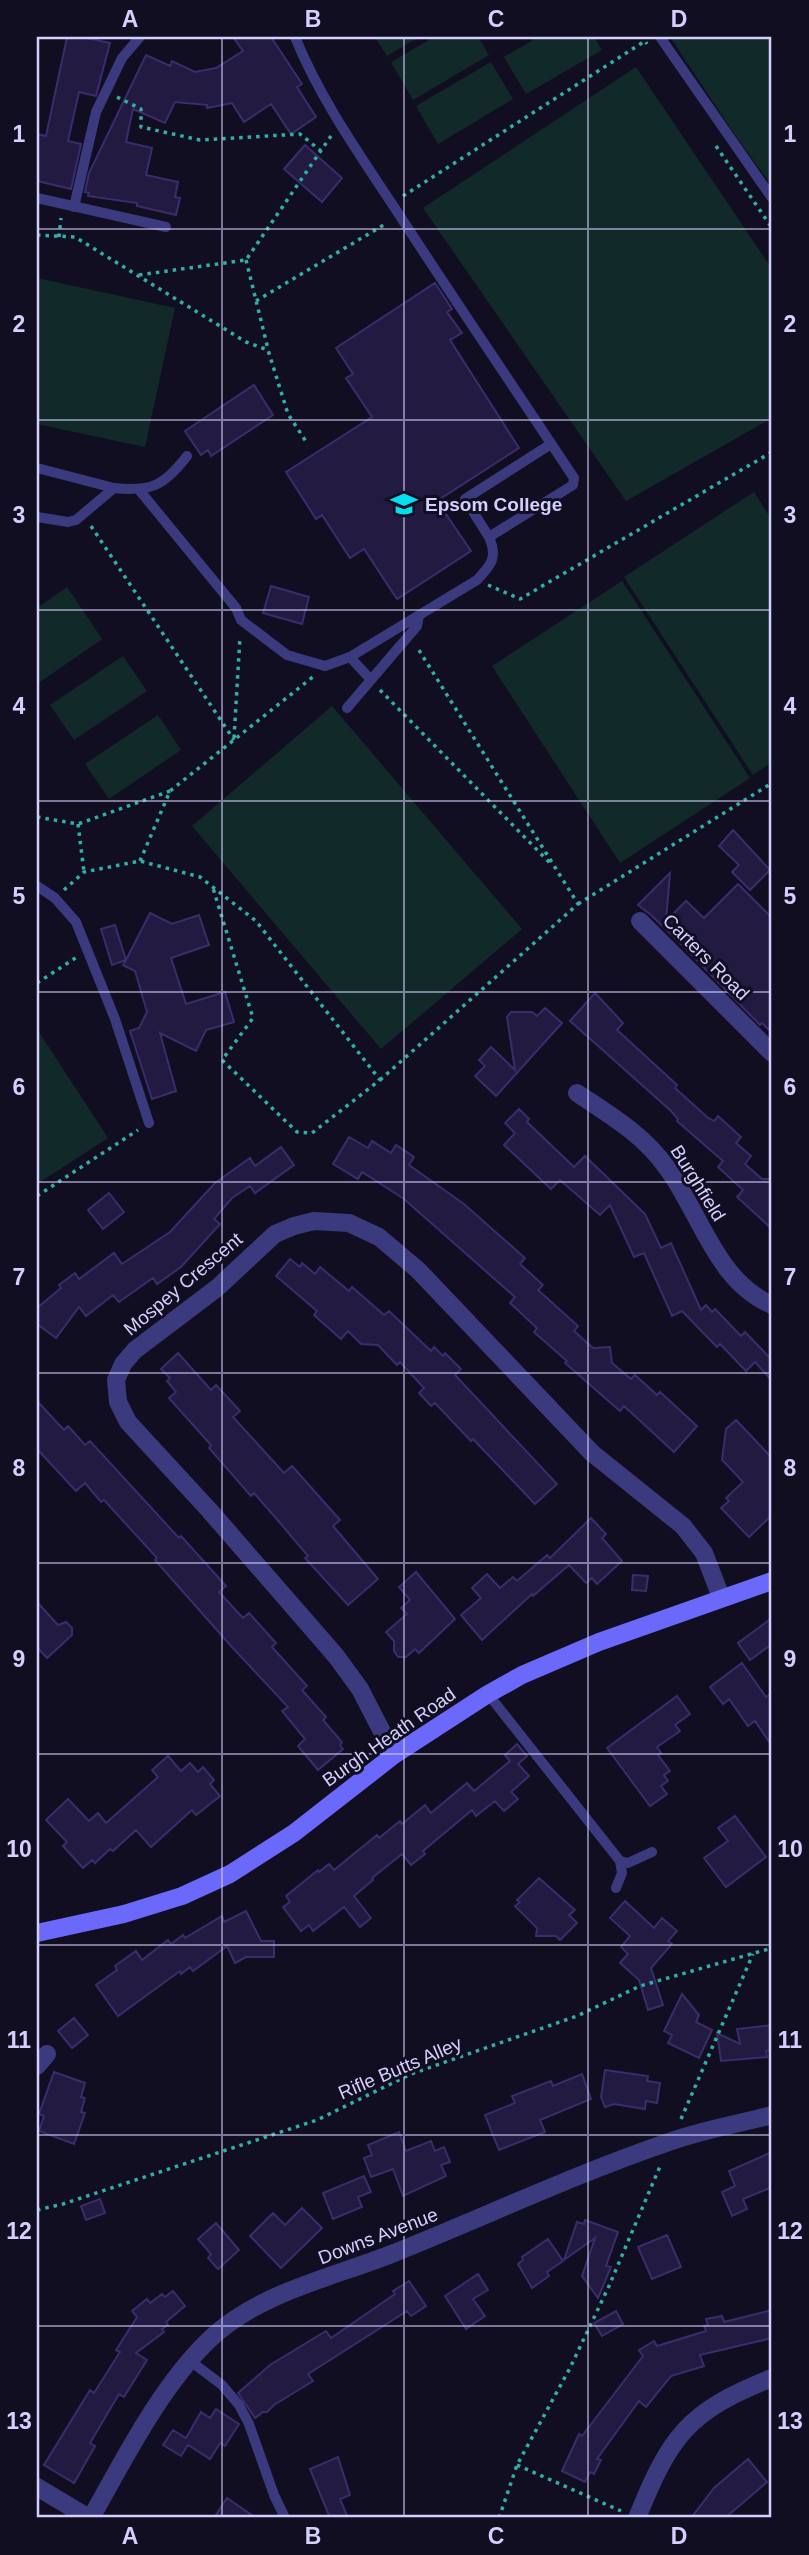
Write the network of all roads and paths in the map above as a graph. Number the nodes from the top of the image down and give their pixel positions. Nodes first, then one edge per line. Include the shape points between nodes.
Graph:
1 (124, 37) edge
2 (295, 37) edge
3 (660, 37) edge
4 (138, 39) edge
5 (652, 52) dead end
6 (106, 92) junction
7 (340, 123) junction
8 (712, 140) dead end
9 (321, 151) junction
10 (37, 198) edge
11 (772, 198) edge
12 (392, 203) junction
13 (68, 205) junction
14 (400, 216) junction
15 (166, 227) dead end
16 (772, 228) edge
17 (37, 236) edge
18 (59, 237) junction
19 (246, 260) junction
20 (137, 275) junction
21 (256, 301) junction
22 (268, 350) junction
23 (307, 443) dead end
24 (551, 444) junction
25 (772, 452) edge
26 (187, 456) dead end
27 (37, 468) edge
28 (114, 488) junction
29 (140, 491) junction
30 (82, 514) junction
31 (37, 517) edge
32 (489, 537) junction
33 (477, 580) junction
34 (419, 615) junction
35 (241, 620) junction
36 (403, 625) junction
37 (350, 657) junction
38 (325, 666) junction
39 (371, 680) junction
40 (347, 708) dead end
41 (234, 740) junction
42 (772, 783) edge
43 (170, 791) junction
44 (37, 817) edge
45 (78, 824) junction
46 (140, 861) junction
47 (557, 871) junction
48 (84, 872) junction
49 (37, 886) edge
50 (213, 888) junction
51 (55, 898) junction
52 (578, 904) junction
53 (640, 921) dead end
54 (88, 950) junction
55 (37, 983) edge
56 (772, 1053) edge
57 (380, 1080) junction
58 (578, 1093) dead end
59 (149, 1123) joint
60 (37, 1196) edge
61 (772, 1305) edge
62 (772, 1581) edge
63 (721, 1597) junction
64 (488, 1693) junction
65 (394, 1755) junction
66 (652, 1852) dead end
67 (620, 1861) junction
68 (616, 1888) dead end
69 (37, 1933) edge
70 (772, 1948) edge
71 (753, 1954) junction
72 (772, 2115) edge
73 (671, 2141) junction
74 (37, 2210) edge
75 (189, 2360) junction
76 (772, 2378) edge
77 (517, 2465) junction
78 (37, 2487) edge
79 (90, 2518) edge
80 (285, 2518) edge
81 (499, 2518) edge
82 (637, 2518) edge

1 - 4 lane
2 - 7 lane
3 - 11 lane
4 - 6 lane via 122,58
5 - 12 path via 645,41
6 - 9 path via 141,109 141,127 200,140 300,134
6 - 13 lane
7 - 9 path
7 - 12 lane
8 - 16 path
9 - 19 path
10 - 13 lane
12 - 14 lane
13 - 15 lane
13 - 18 path
14 - 21 path
14 - 24 lane
17 - 18 path
18 - 20 path via 75,237
19 - 20 path
19 - 21 path
20 - 22 path via 246,342
21 - 22 path
22 - 23 path via 288,414
24 - 32 lane via 574,478 573,485
24 - 32 lane via 465,499
25 - 33 path via 520,599
26 - 29 lane via 170,478
27 - 28 lane
28 - 29 lane
28 - 30 lane
29 - 35 lane
30 - 31 lane via 68,522
30 - 41 path
32 - 33 lane via 493,558
33 - 34 lane
34 - 36 lane
34 - 39 lane via 417,626
35 - 38 lane via 287,655
35 - 41 path
36 - 37 lane
36 - 47 path
37 - 38 lane
37 - 39 lane
38 - 41 path
39 - 40 lane
39 - 47 path
41 - 43 path
42 - 52 path
43 - 45 path
43 - 46 path
44 - 45 path
45 - 48 path
46 - 48 path
46 - 50 path via 200,877
47 - 52 path
48 - 51 path
49 - 51 lane
50 - 57 path via 256,921
50 - 57 path via 253,1018 222,1060 297,1132 312,1133
51 - 54 lane via 76,922
52 - 57 path
53 - 56 street, Carters Road
54 - 55 path
54 - 59 lane
58 - 61 street, Burghfield via 650,1146 682,1190 727,1270 743,1288
59 - 60 path
62 - 63 main road, Burgh Heath Road
63 - 64 main road, Burgh Heath Road via 589,1646
63 - 65 street, Mospey Crescent via 704,1553 683,1526 592,1453 399,1253 349,1223 314,1221 275,1234 217,1288 135,1350 116,1380 118,1402 128,1422 336,1656 360,1689
64 - 65 main road, Burgh Heath Road
64 - 67 lane
65 - 69 main road, Burgh Heath Road via 294,1833 230,1874 182,1896 124,1914
66 - 67 lane via 628,1863
67 - 68 lane via 622,1873
70 - 71 path, Rifle Butts Alley
71 - 73 path
71 - 74 path, Rifle Butts Alley via 640,1986 577,2016 411,2074 317,2120
72 - 73 street, Downs Avenue
73 - 75 street, Downs Avenue via 285,2294 237,2318
73 - 77 path via 570,2368
75 - 79 street, Downs Avenue
75 - 80 lane via 239,2405
76 - 82 street via 741,2390 692,2421 661,2461
77 - 81 path
77 - 82 path
78 - 79 street

